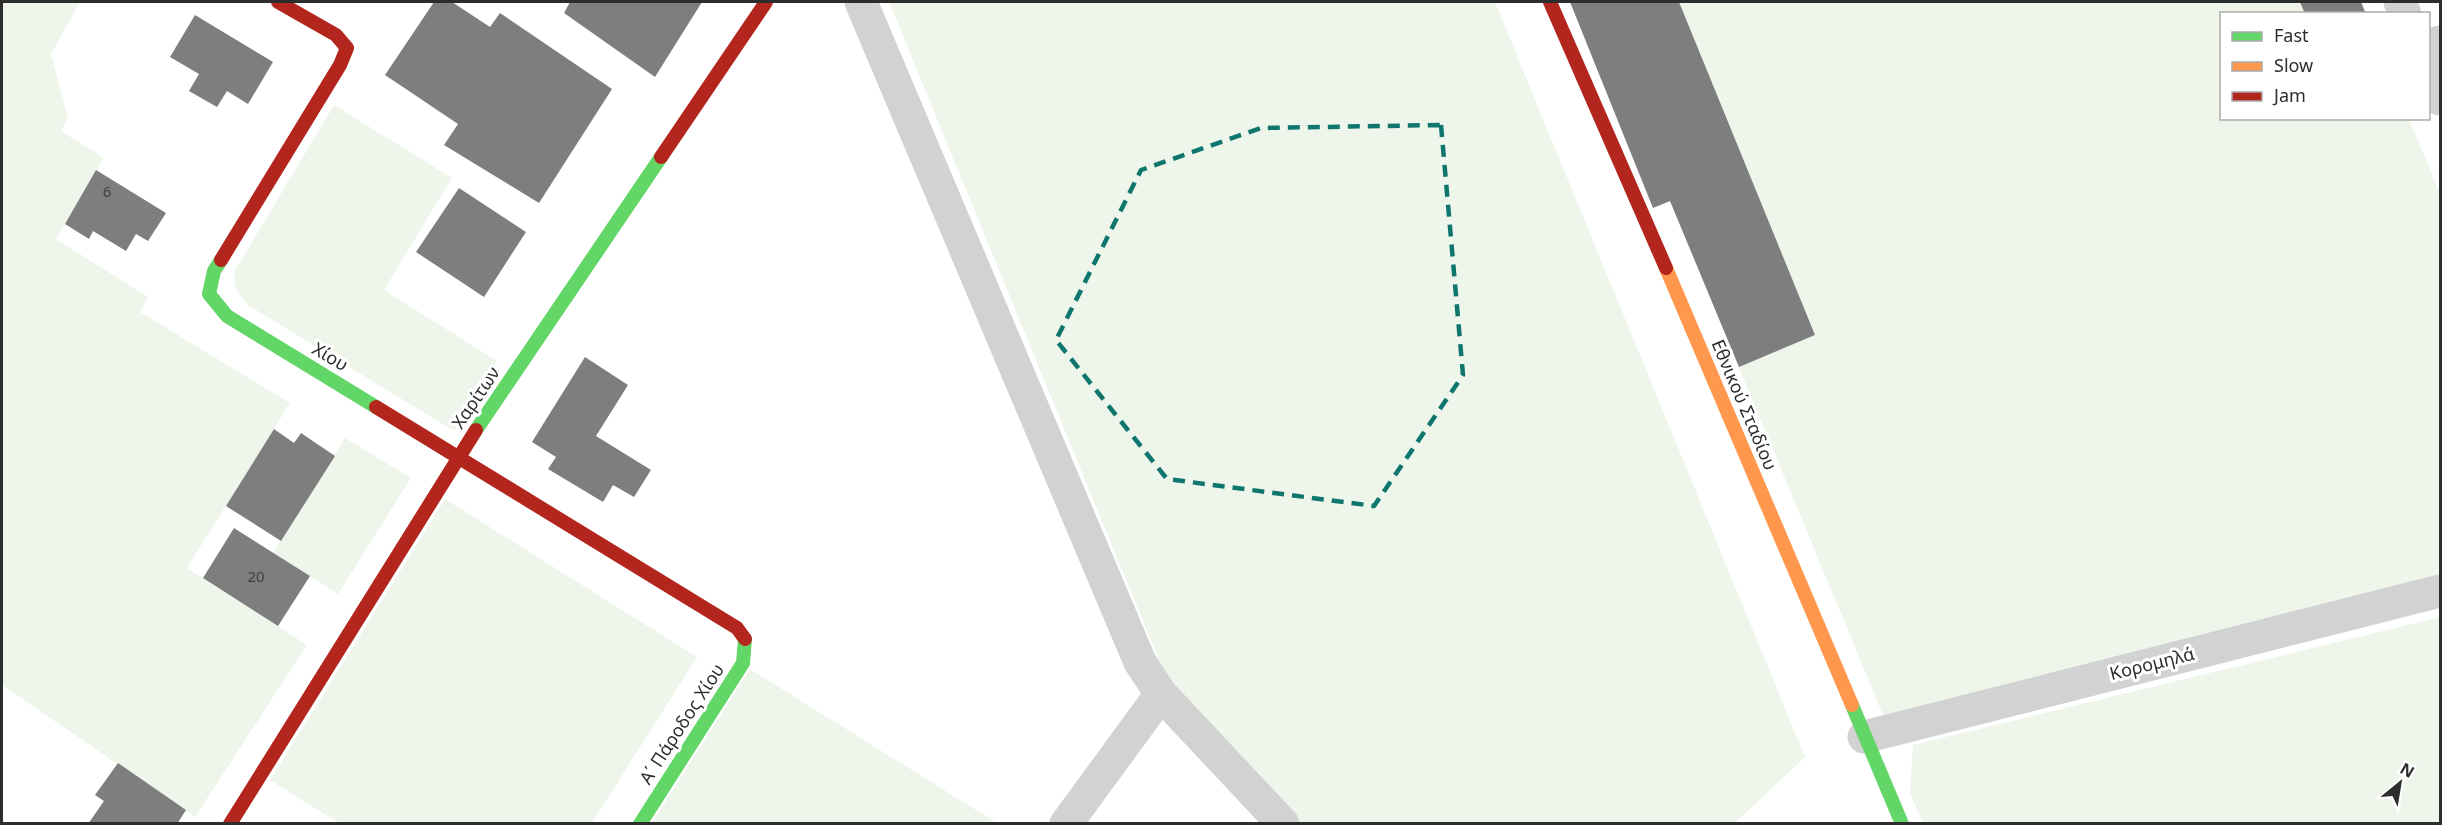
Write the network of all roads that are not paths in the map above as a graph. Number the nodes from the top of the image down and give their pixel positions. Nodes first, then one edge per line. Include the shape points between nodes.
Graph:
1 (766, 2) edge
2 (861, 2) edge
3 (1550, 2) edge
4 (287, 4) edge
5 (2430, 76) edge
6 (2440, 99) edge
7 (458, 456) junction
8 (2440, 591) edge
9 (747, 641) joint
10 (1161, 694) junction
11 (1864, 737) junction
12 (1281, 823) edge
13 (230, 824) edge
14 (640, 824) edge
15 (1066, 824) edge
16 (1902, 824) edge

1 - 7 street, Χαρίτων
2 - 10 street via 1140,662
3 - 11 street, Εθνικού Σταδίου
4 - 7 street, Χίου via 336,35 347,48 214,271 209,294 227,316
5 - 6 street
7 - 9 street, Χίου via 737,628
7 - 13 street, Χαρίτων
8 - 11 street, Κορομηλά
9 - 14 street, Α΄ Πάροδος Χίου via 743,663
10 - 12 street
10 - 15 street
11 - 16 street, Εθνικού Σταδίου

